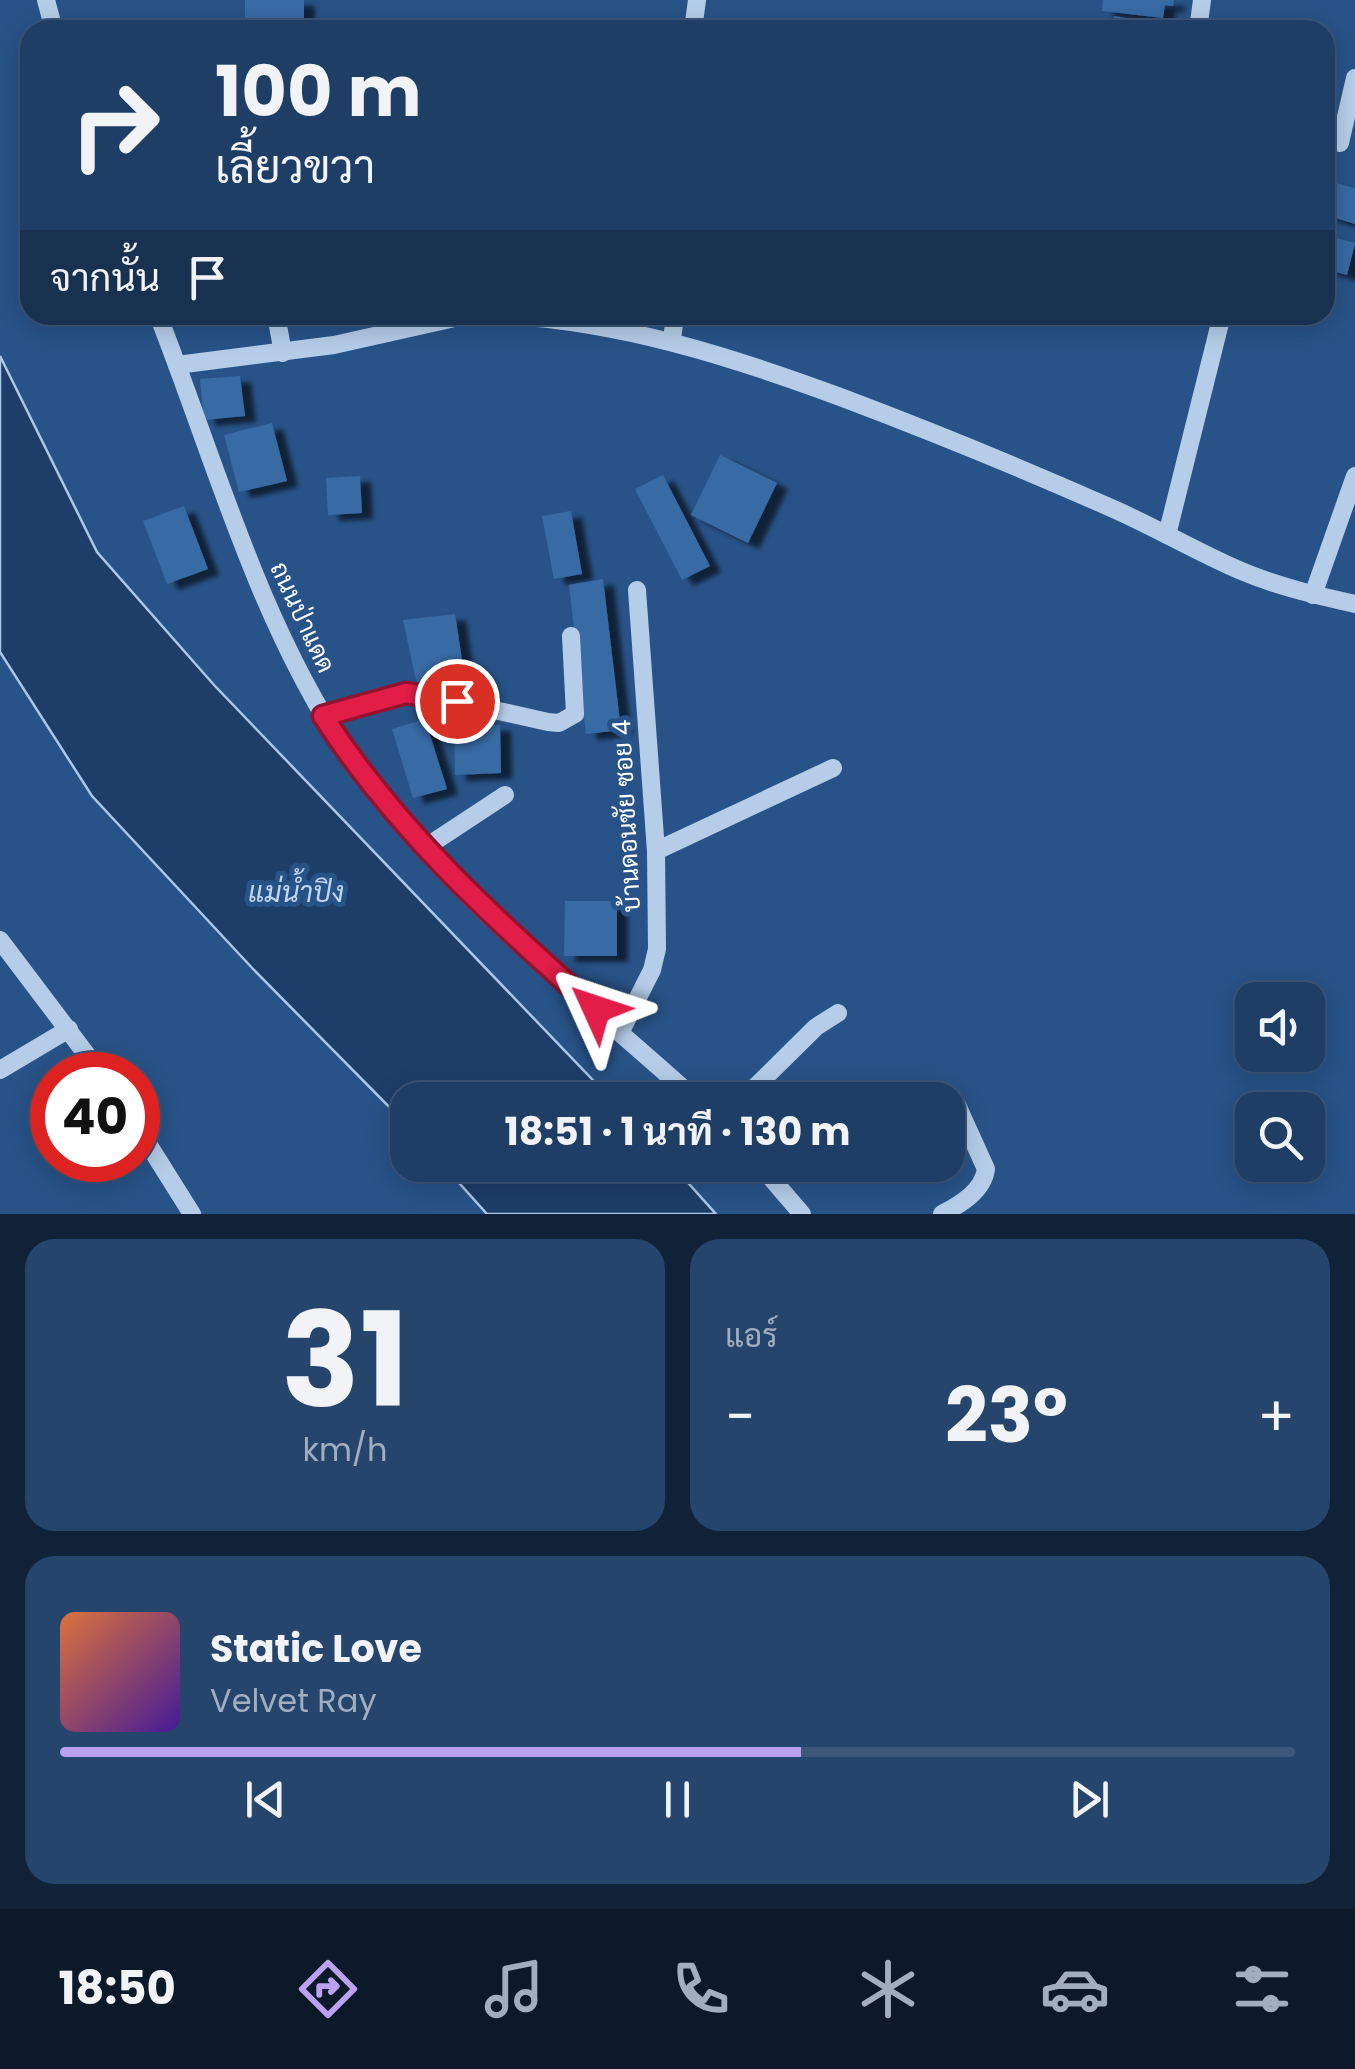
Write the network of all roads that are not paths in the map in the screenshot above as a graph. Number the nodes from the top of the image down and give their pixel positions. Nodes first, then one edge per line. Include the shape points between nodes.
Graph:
1 (1355, 78) edge
2 (1335, 142) edge
3 (162, 325) edge
4 (278, 325) edge
5 (423, 325) edge
6 (604, 325) edge
7 (674, 325) edge
8 (1220, 325) edge
9 (672, 340) junction
10 (282, 353) junction
11 (177, 364) junction
12 (1355, 476) edge
13 (1167, 535) junction
14 (636, 590) dead end
15 (1313, 595) junction
16 (1355, 604) edge
17 (571, 636) dead end
18 (323, 716) junction
19 (833, 768) dead end
20 (504, 796) dead end
21 (423, 848) junction
22 (656, 851) junction
23 (0, 940) edge
24 (838, 1013) dead end
25 (69, 1029) junction
26 (620, 1031) junction
27 (86, 1052) edge
28 (0, 1070) edge
29 (676, 1082) edge
30 (760, 1082) edge
31 (965, 1122) edge
32 (160, 1163) edge
33 (775, 1182) edge
34 (192, 1214) edge
35 (802, 1214) edge
36 (942, 1214) edge

1 - 2 street via 1340,143
3 - 11 street, ถนนป่าแดด
4 - 10 street
5 - 10 street
6 - 9 street
7 - 9 street
8 - 13 street
9 - 13 street via 894,417
10 - 11 street
11 - 18 street, ถนนป่าแดด via 266,605
12 - 15 street
13 - 15 street via 1238,570
14 - 22 street, บ้านดอนชัย ซอย 4
15 - 16 street
17 - 18 street via 576,701 569,720 548,722 406,693
18 - 21 street, ถนนป่าแดด
19 - 22 street
20 - 21 street
21 - 26 street, ถนนป่าแดด
22 - 26 street, บ้านดอนชัย ซอย 4 via 656,959
23 - 25 street
24 - 30 street
25 - 27 street
25 - 28 street
26 - 29 street, ถนนป่าแดด
31 - 36 street via 986,1168 984,1180
32 - 34 street
33 - 35 street

